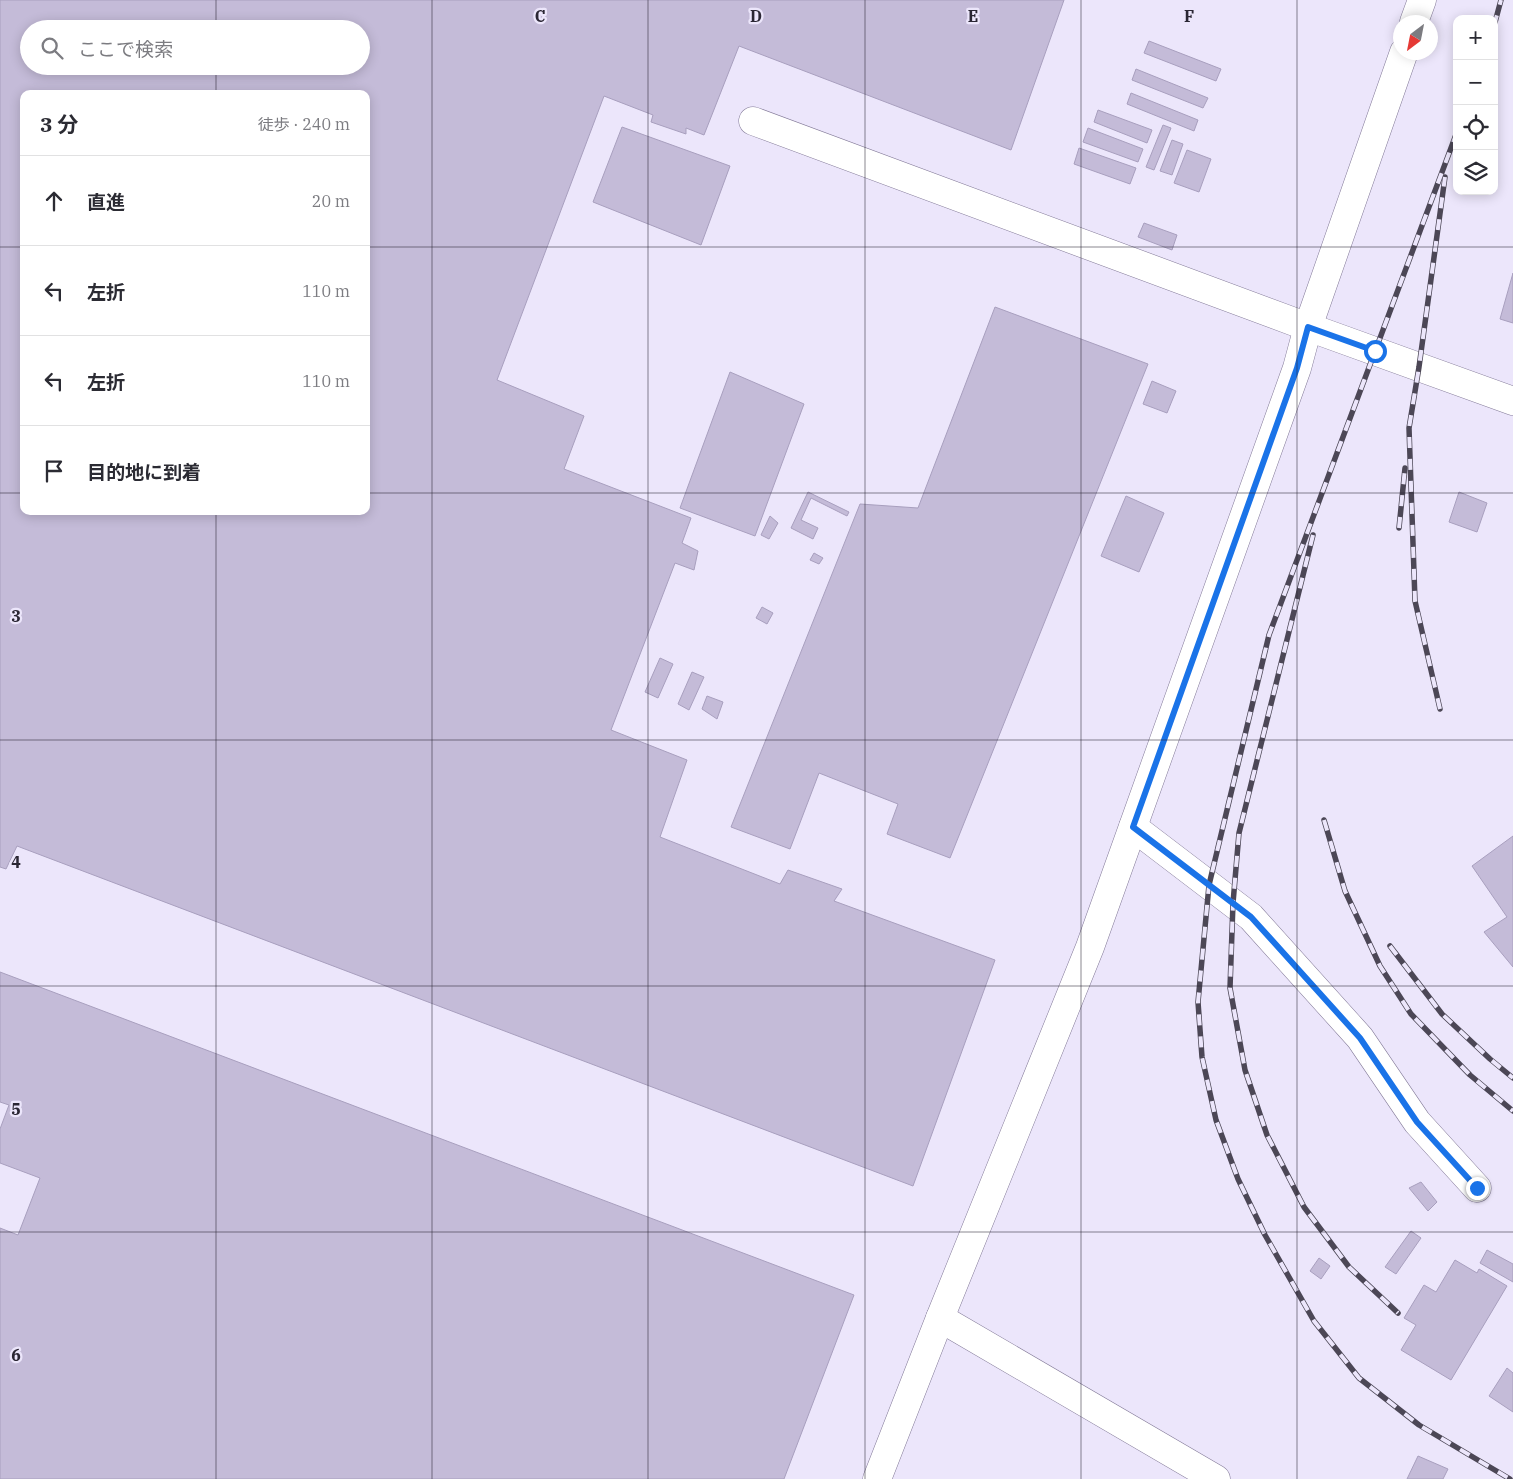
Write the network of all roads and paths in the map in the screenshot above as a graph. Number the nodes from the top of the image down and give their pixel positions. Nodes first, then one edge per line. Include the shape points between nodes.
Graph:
1 (1422, 0) edge
2 (1417, 15) edge
3 (1401, 60) edge
4 (753, 121) dead end
5 (1308, 327) junction
6 (1513, 401) edge
7 (1133, 827) junction
8 (1477, 1188) dead end
9 (940, 1318) junction
10 (877, 1479) edge
11 (1216, 1479) edge

1 - 2 street
3 - 5 street
4 - 5 street
5 - 6 street
5 - 7 street via 1297,368
7 - 8 street via 1251,917 1360,1038 1417,1122
7 - 9 street via 1090,947
9 - 10 street
9 - 11 street

